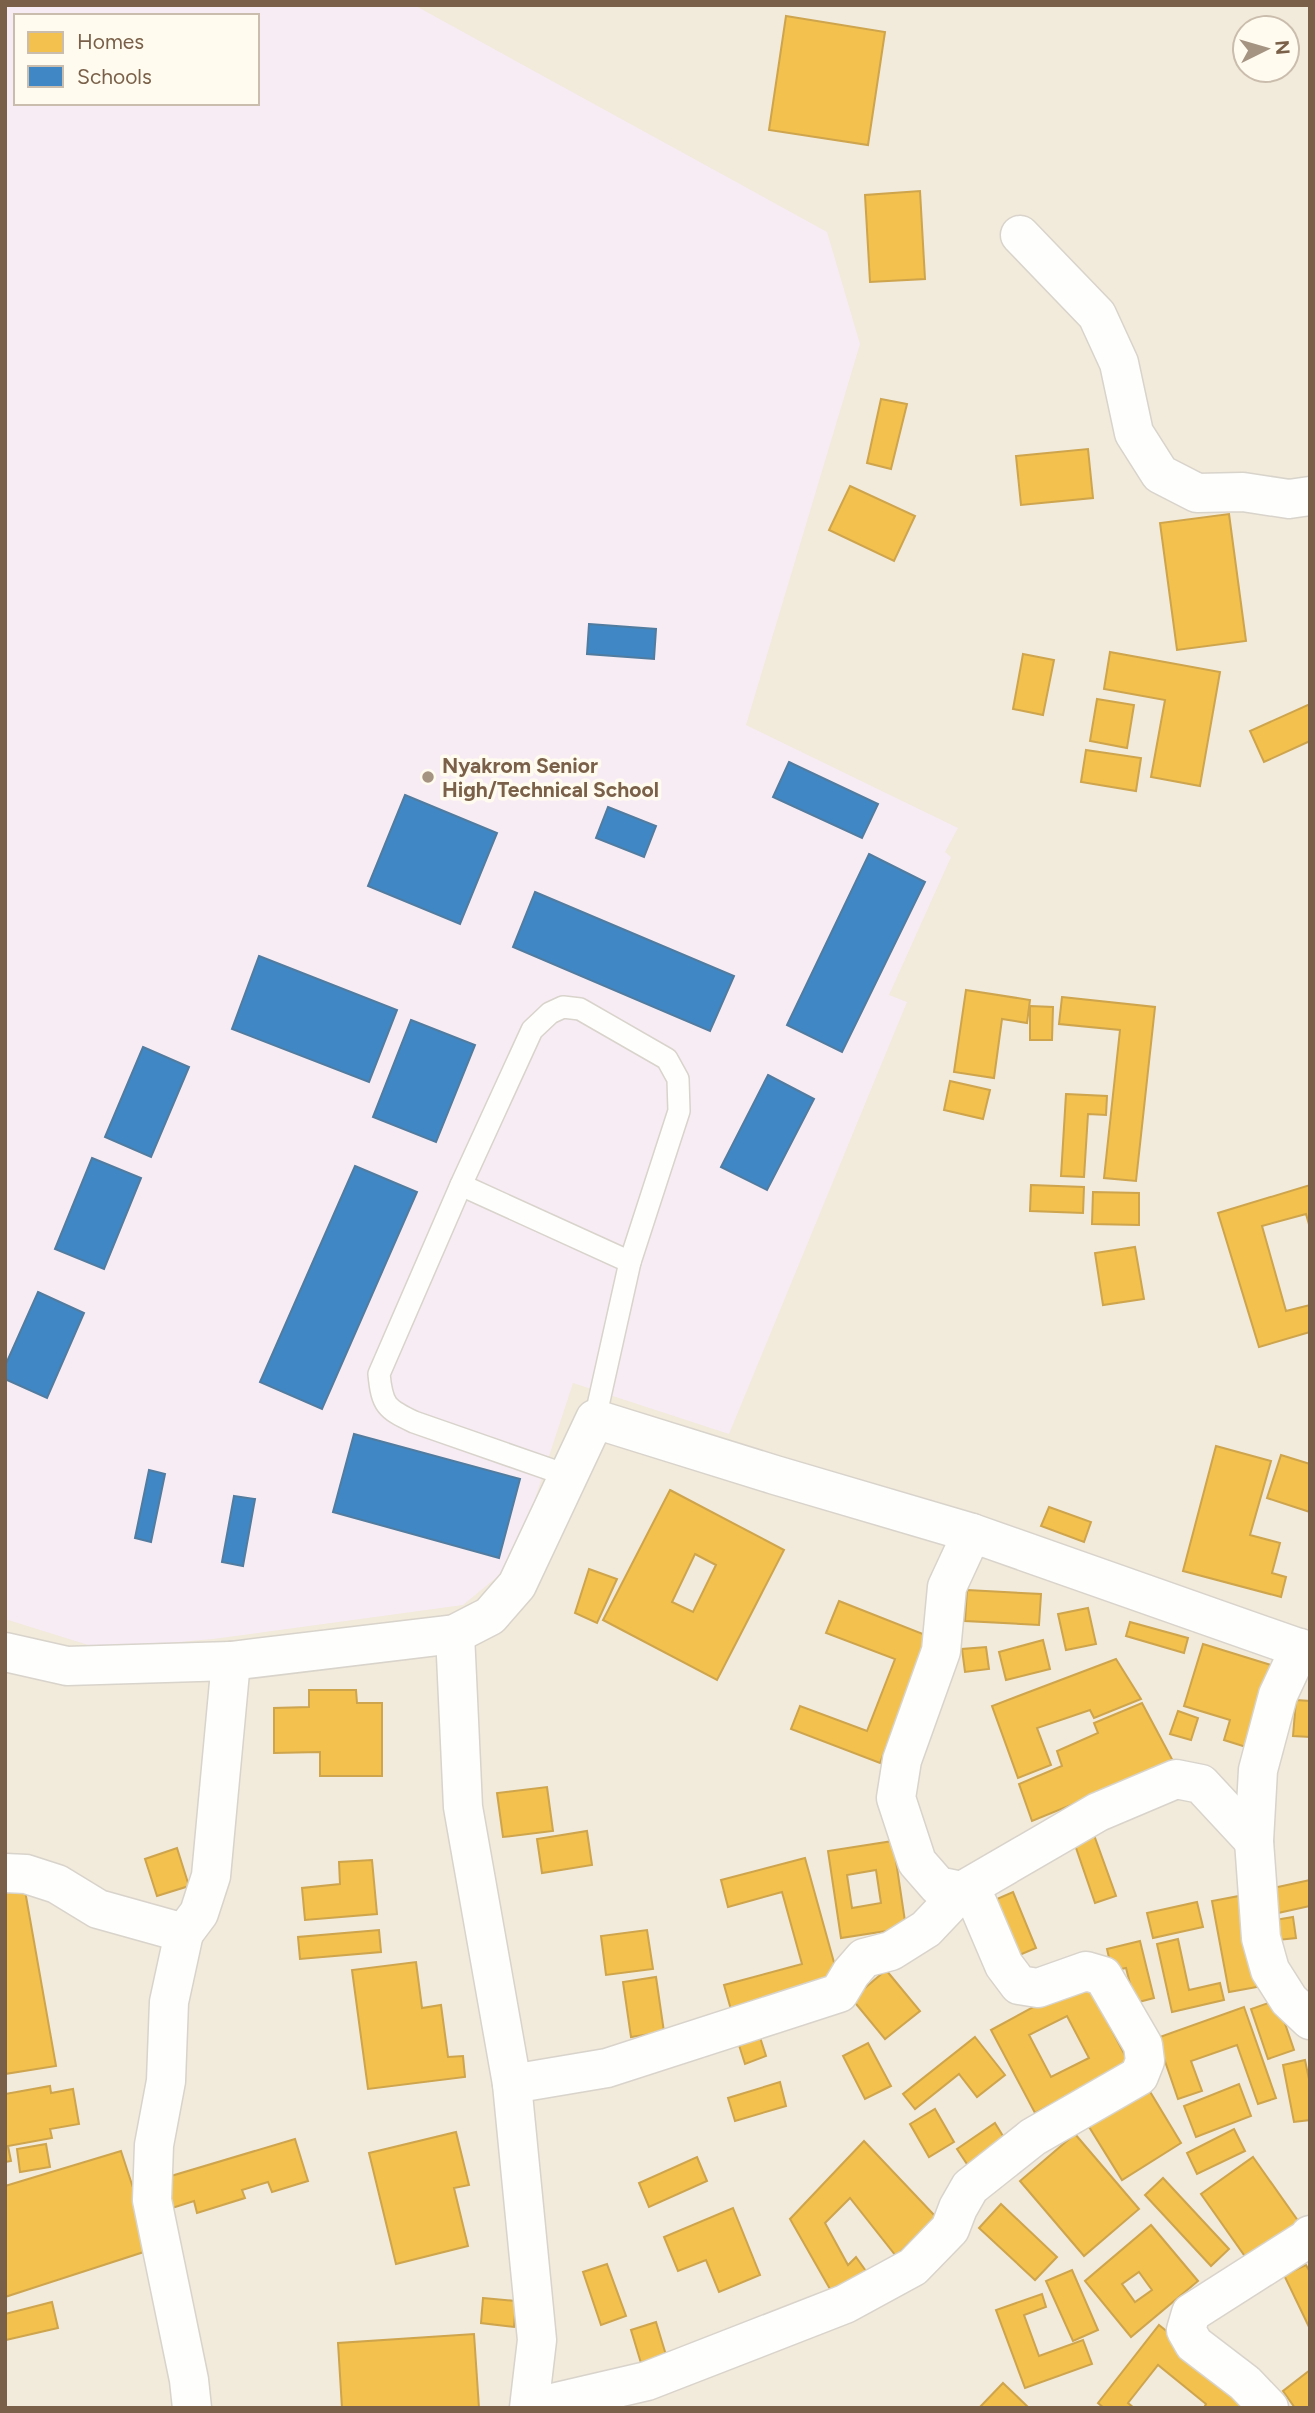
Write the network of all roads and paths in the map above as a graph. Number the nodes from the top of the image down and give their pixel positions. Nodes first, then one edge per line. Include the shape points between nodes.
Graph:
1 (1020, 234) dead end
2 (1310, 496) edge
3 (461, 1185) junction
4 (631, 1262) junction
5 (595, 1419) junction
6 (569, 1476) junction
7 (972, 1533) junction
8 (455, 1634) junction
9 (1305, 1650) edge
10 (5, 1652) edge
11 (231, 1661) junction
12 (1254, 1841) junction
13 (5, 1873) edge
14 (962, 1891) junction
15 (184, 1933) junction
16 (1310, 2020) edge
17 (512, 2084) junction
18 (1310, 2235) edge
19 (192, 2408) edge
20 (530, 2408) edge
21 (1269, 2408) edge

1 - 2 street via 1097,316 1119,363 1134,433 1160,474 1197,493 1243,492 1289,499
3 - 4 lane
3 - 4 lane via 532,1030 563,1007 580,1009 667,1059 678,1079 679,1111
3 - 6 lane via 379,1374 381,1396 390,1410 414,1422
4 - 5 lane
5 - 6 street
5 - 7 street
6 - 8 street via 517,1585 490,1616
7 - 9 street
7 - 14 street via 947,1587 941,1651 902,1760 896,1798 916,1862 938,1886
8 - 11 street
8 - 17 street via 463,1807
9 - 12 street via 1278,1695 1258,1770
10 - 11 street via 67,1666
11 - 15 street via 211,1876 199,1913
12 - 14 street via 1201,1784 1176,1779 1098,1812
12 - 16 street via 1261,1938 1270,1970 1289,2000
13 - 15 street via 57,1884 98,1909
14 - 17 street via 926,1929 891,1951 864,1958 839,1993 607,2068
14 - 20 street via 978,1904 1004,1965 1019,1985 1038,1988 1086,1971 1103,1976 1143,2045 1145,2062 1139,2076 1033,2137 970,2187 950,2229 913,2267 845,2304 647,2381
15 - 19 street via 169,2002 166,2081 154,2146 152,2200
17 - 20 street via 537,2340
18 - 21 street via 1191,2313 1186,2330 1194,2344

